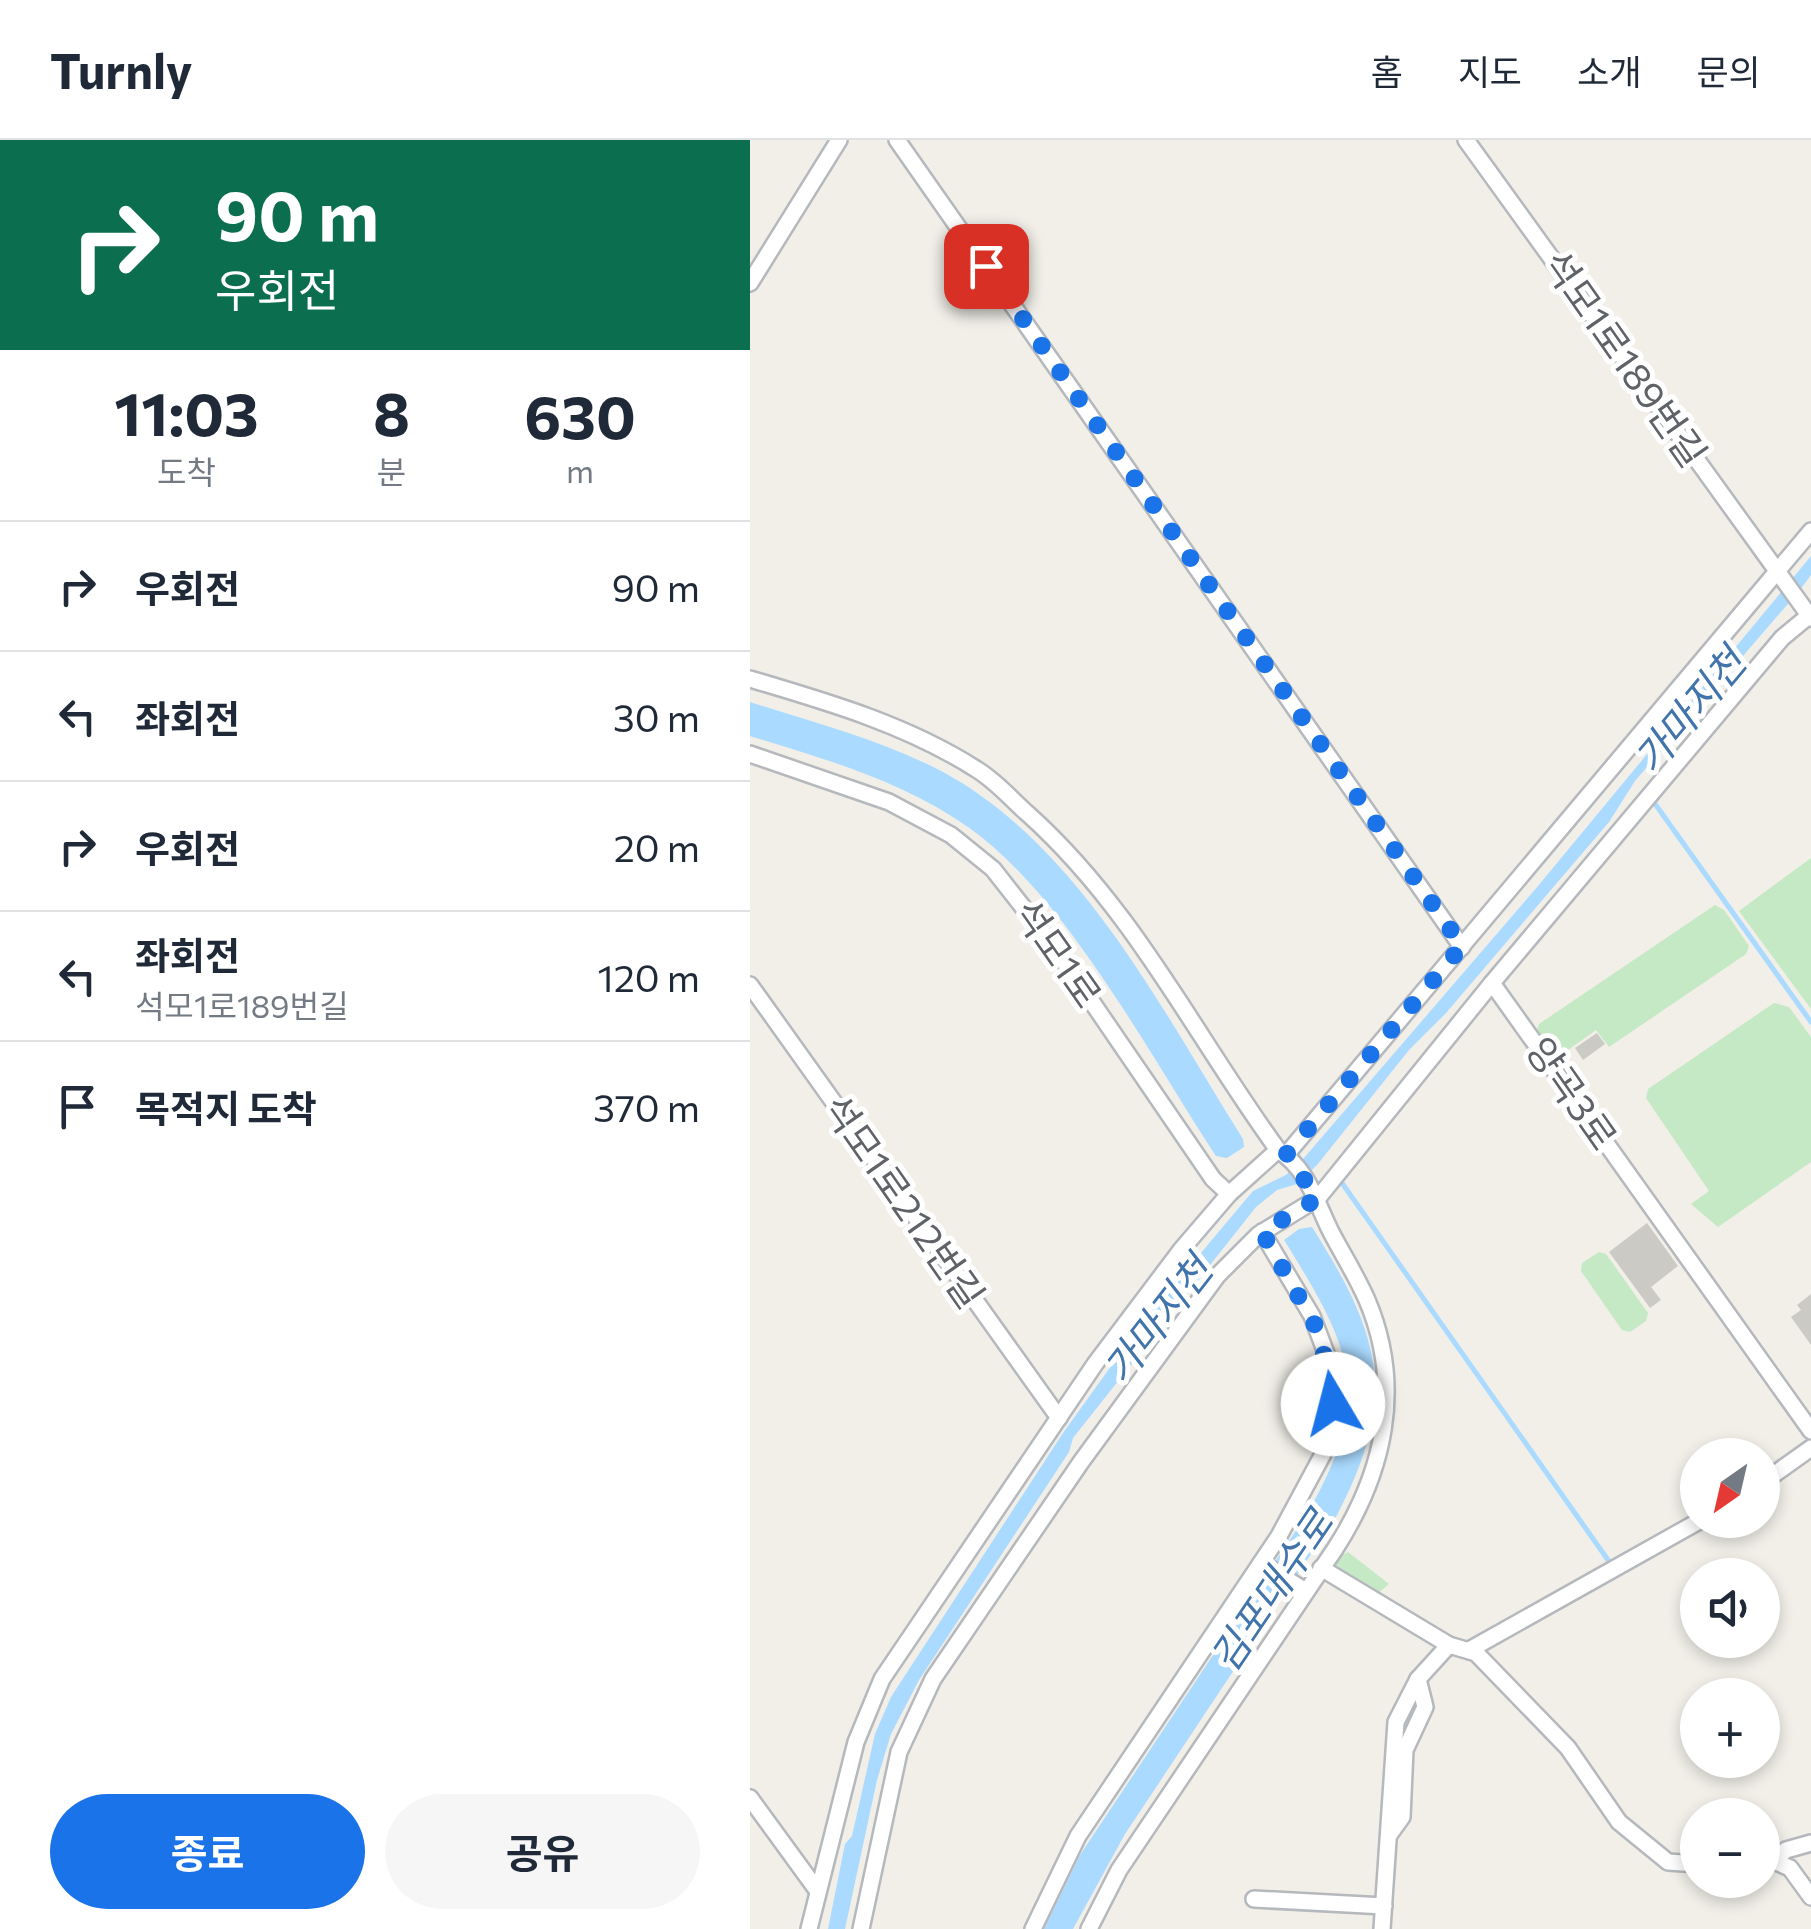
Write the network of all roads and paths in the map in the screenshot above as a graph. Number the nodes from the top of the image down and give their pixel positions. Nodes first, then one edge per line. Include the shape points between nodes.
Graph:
1 (839, 140) edge
2 (898, 140) edge
3 (1466, 140) edge
4 (750, 283) edge
5 (1811, 530) edge
6 (1778, 575) junction
7 (1809, 615) edge
8 (750, 679) edge
9 (750, 754) edge
10 (1462, 946) junction
11 (1492, 983) junction
12 (750, 984) edge
13 (1285, 1154) junction
14 (1230, 1194) junction
15 (1316, 1194) junction
16 (1262, 1232) junction
17 (1059, 1418) junction
18 (1811, 1431) edge
19 (1811, 1448) edge
20 (1780, 1470) edge
21 (1680, 1532) edge
22 (1265, 1565) junction
23 (1321, 1568) junction
24 (1302, 1589) junction
25 (1449, 1644) junction
26 (1470, 1649) junction
27 (750, 1798) edge
28 (1811, 1843) edge
29 (1780, 1853) edge
30 (1680, 1863) edge
31 (1780, 1863) edge
32 (817, 1890) junction
33 (1811, 1897) edge
34 (1254, 1899) dead end
35 (1384, 1906) junction
36 (809, 1929) edge
37 (861, 1929) edge
38 (1033, 1929) edge
39 (1089, 1929) edge
40 (1382, 1929) edge

1 - 4 lane
2 - 10 lane
3 - 6 lane, 석모1로189번길
5 - 6 lane
6 - 7 lane
6 - 10 lane
7 - 11 lane
8 - 13 lane via 892,726 976,769 1002,790 1067,849 1118,910
9 - 14 lane, 석모1로 via 888,802 951,834 993,869 1045,934 1204,1168
10 - 13 lane
11 - 15 lane
11 - 18 lane, 양곡3로
12 - 17 lane, 석모1로212번길
13 - 14 lane
13 - 15 lane
14 - 17 lane via 1156,1281
15 - 16 lane
15 - 23 lane via 1369,1303 1388,1392 1374,1470
16 - 22 lane via 1320,1334 1333,1404 1318,1468
16 - 37 lane via 1174,1330 920,1701 899,1752
17 - 32 lane via 882,1679 856,1742
19 - 20 lane
21 - 26 lane
22 - 24 lane
22 - 38 lane via 1078,1836
23 - 24 lane
23 - 25 lane
24 - 39 lane via 1119,1870
25 - 26 lane
25 - 35 lane via 1418,1679 1396,1722
26 - 30 lane via 1568,1748 1618,1822 1668,1862
27 - 32 lane
28 - 29 lane
31 - 33 lane
32 - 36 lane
34 - 35 lane
35 - 40 lane

